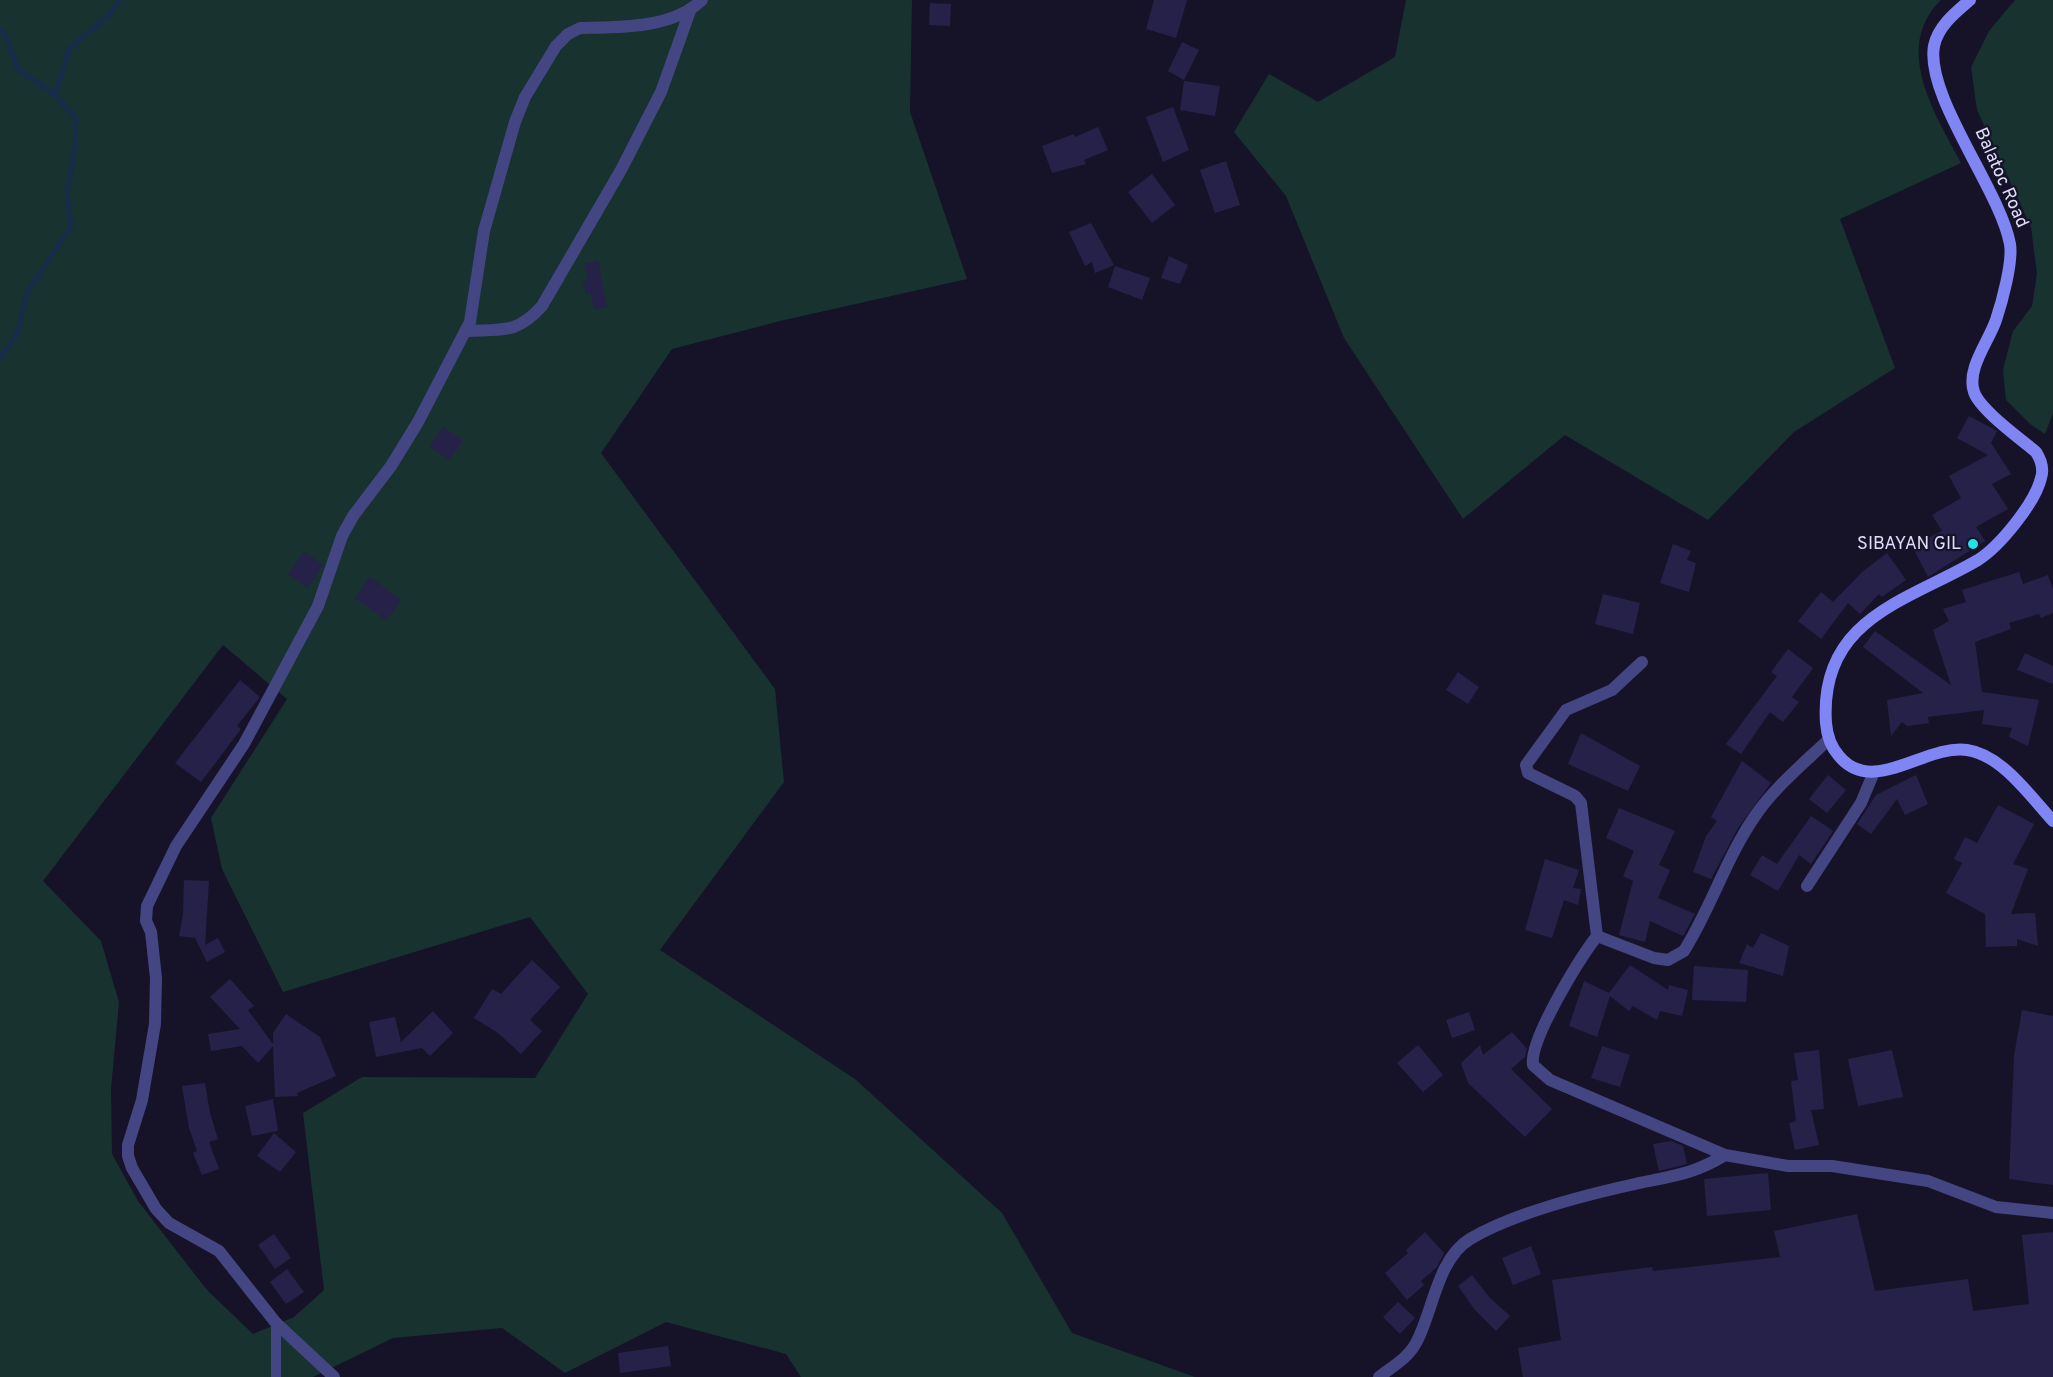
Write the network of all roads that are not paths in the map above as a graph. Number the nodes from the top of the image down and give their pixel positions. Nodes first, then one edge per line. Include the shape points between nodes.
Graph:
1 (702, 0) edge
2 (1970, 0) edge
3 (690, 11) junction
4 (465, 331) junction
5 (1642, 662) dead end
6 (1828, 740) junction
7 (1874, 772) junction
8 (2053, 820) edge
9 (1807, 886) dead end
10 (1597, 936) junction
11 (1725, 1155) junction
12 (2053, 1213) edge
13 (276, 1323) junction
14 (276, 1377) edge
15 (334, 1377) edge
16 (1379, 1377) edge

1 - 3 street
2 - 6 main road, Balatoc Road via 1940,32 1934,46 1934,62 1941,88 2001,216 2010,254 1996,319 1976,365 1973,387 1979,401 2036,452 2042,476 2013,525 1988,553 1893,602 1843,648 1830,685
3 - 4 street via 661,92 542,306 515,329
3 - 4 street via 674,20 580,28 556,46 525,97 515,122 484,231 472,311
4 - 13 street via 418,422 353,516 342,536 318,606 244,744 176,846 147,906 156,978 156,1024 128,1156 147,1194 169,1223 219,1251
5 - 10 street via 1612,690 1566,710 1526,765 1528,773 1575,796 1581,803
6 - 7 main road via 1850,767
6 - 10 street via 1755,816 1684,951 1668,960 1654,958
7 - 8 main road via 1933,754 1968,750 2000,766
7 - 9 street via 1861,803
10 - 11 street via 1537,1039 1533,1065 1550,1080
11 - 12 street via 1928,1181 1996,1207
11 - 16 street via 1687,1175 1575,1199 1469,1240 1445,1273 1415,1344
13 - 14 lane
13 - 15 street

